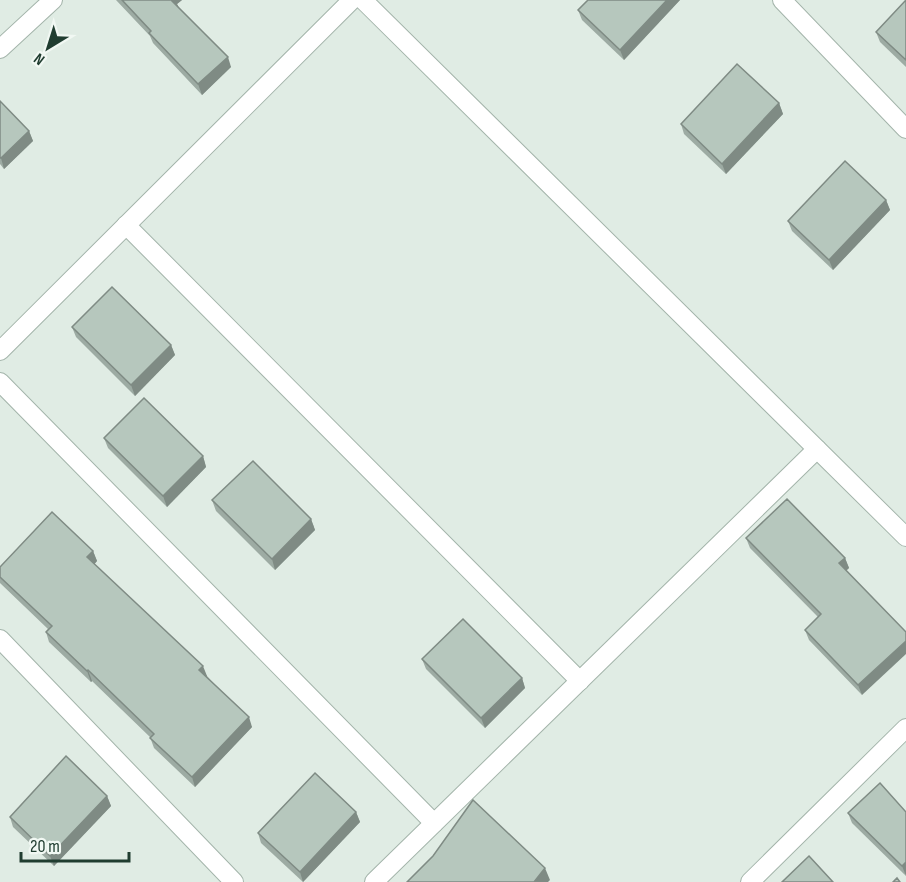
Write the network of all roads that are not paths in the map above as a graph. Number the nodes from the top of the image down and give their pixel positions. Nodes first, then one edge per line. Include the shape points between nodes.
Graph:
1 (53, 0) edge
2 (352, 0) edge
3 (363, 0) edge
4 (782, 0) edge
5 (0, 49) edge
6 (906, 129) edge
7 (126, 225) junction
8 (0, 351) edge
9 (0, 382) edge
10 (816, 449) junction
11 (906, 537) edge
12 (0, 639) edge
13 (580, 681) junction
14 (906, 728) edge
15 (434, 823) junction
16 (234, 882) edge
17 (374, 882) edge
18 (750, 882) edge

1 - 5 street
2 - 7 street
3 - 10 street
4 - 6 street
7 - 8 street
7 - 13 street
9 - 15 street
10 - 11 street
10 - 13 street
12 - 16 street
13 - 15 street
14 - 18 street
15 - 17 street

